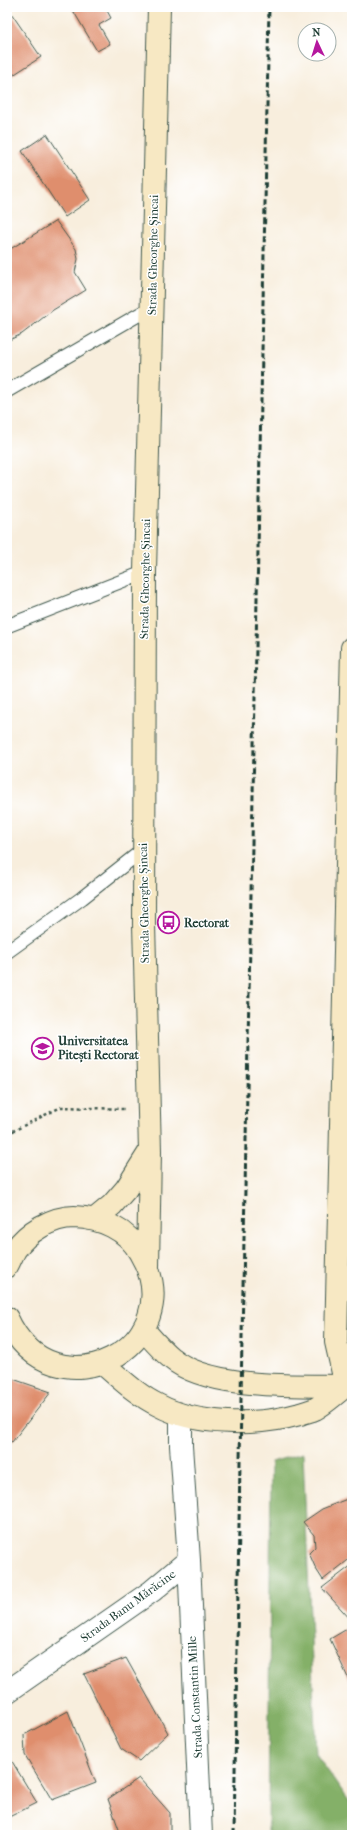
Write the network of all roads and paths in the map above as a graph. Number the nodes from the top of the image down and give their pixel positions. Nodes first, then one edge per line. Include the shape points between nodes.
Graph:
1 (159, 7) edge
2 (152, 307) junction
3 (7, 391) edge
4 (145, 572) junction
5 (7, 626) edge
6 (352, 648) edge
7 (351, 764) edge
8 (144, 849) junction
9 (7, 952) edge
10 (149, 1110) junction
11 (7, 1134) edge
12 (150, 1151) junction
13 (95, 1219) junction
14 (10, 1255) edge
15 (148, 1266) junction
16 (7, 1318) edge
17 (143, 1329) junction
18 (7, 1344) edge
19 (28, 1349) junction
20 (102, 1364) junction
21 (349, 1384) edge
22 (182, 1415) junction
23 (189, 1560) junction
24 (7, 1692) edge
25 (201, 1835) edge

1 - 2 main road, Strada Gheorghe Șincai
2 - 3 lane
2 - 4 main road, Strada Gheorghe Șincai
4 - 5 lane
4 - 8 main road, Strada Gheorghe Șincai
6 - 7 main road
7 - 21 main road via 336,1342
8 - 9 lane
8 - 10 main road, Strada Gheorghe Șincai
10 - 11 path via 61,1106
10 - 12 main road, Strada Gheorghe Șincai
12 - 13 main road via 126,1189
12 - 15 main road, Strada Gheorghe Șincai
13 - 14 main road via 72,1217 50,1222 31,1233
13 - 15 main road via 118,1229 136,1245
15 - 17 main road via 153,1287 151,1309
16 - 19 main road via 14,1333
17 - 20 main road via 123,1352
17 - 21 main road via 171,1359 194,1371 217,1378 270,1384
18 - 19 main road
19 - 20 main road via 45,1360 63,1366 83,1368
20 - 22 main road via 140,1395 158,1406
21 - 22 main road via 314,1410 270,1421 224,1421
22 - 23 street via 181,1446
23 - 24 street, Strada Banu Mărăcine via 152,1591
23 - 25 street, Strada Constantin Mille

